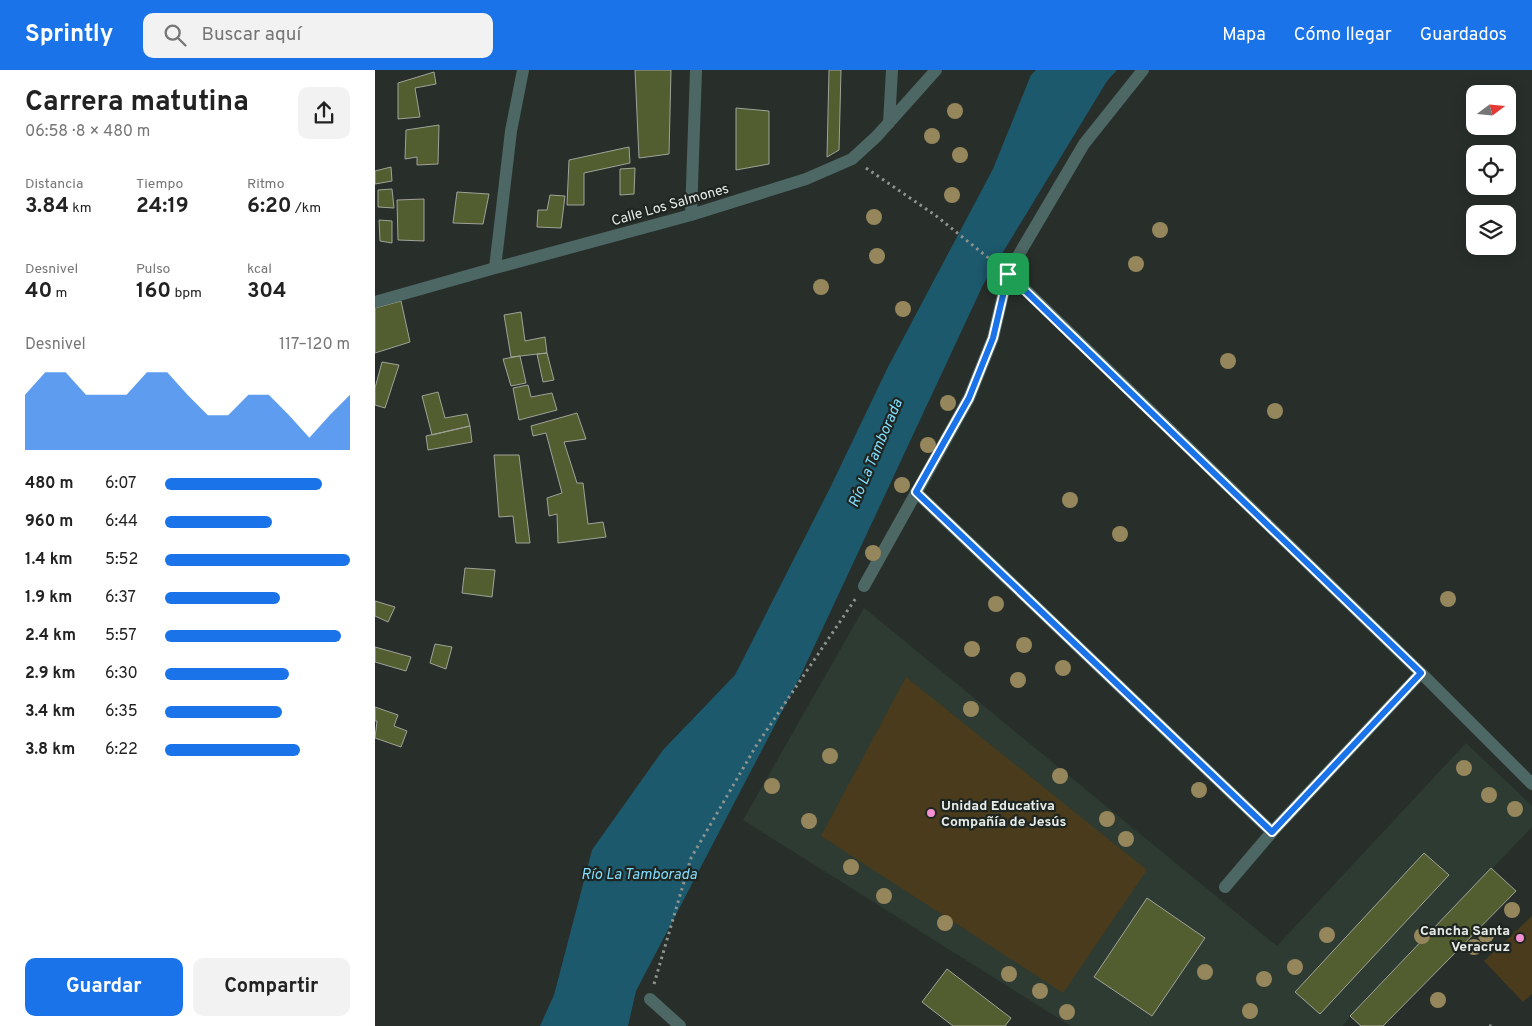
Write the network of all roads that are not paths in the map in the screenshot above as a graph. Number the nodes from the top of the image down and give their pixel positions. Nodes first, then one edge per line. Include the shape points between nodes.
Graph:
1 (523, 70) edge
2 (696, 70) edge
3 (892, 70) edge
4 (936, 70) edge
5 (1143, 70) edge
6 (889, 123) junction
7 (691, 215) junction
8 (495, 268) junction
9 (1008, 274) junction
10 (375, 302) edge
11 (916, 492) junction
12 (864, 586) road end
13 (1421, 673) junction
14 (1532, 784) edge
15 (1272, 832) junction
16 (1225, 887) dead end
17 (650, 998) road end
18 (680, 1026) edge

1 - 8 street via 511,131
2 - 7 street
3 - 6 street
4 - 6 street, Calle Los Salmones
5 - 9 street via 1084,144
6 - 7 street, Calle Los Salmones via 852,159 806,180
7 - 8 street, Calle Los Salmones
8 - 10 street, Calle Los Salmones
9 - 11 street via 993,338 969,398
9 - 13 street
11 - 12 street
11 - 15 street
13 - 14 street
13 - 15 street
15 - 16 street
17 - 18 street

